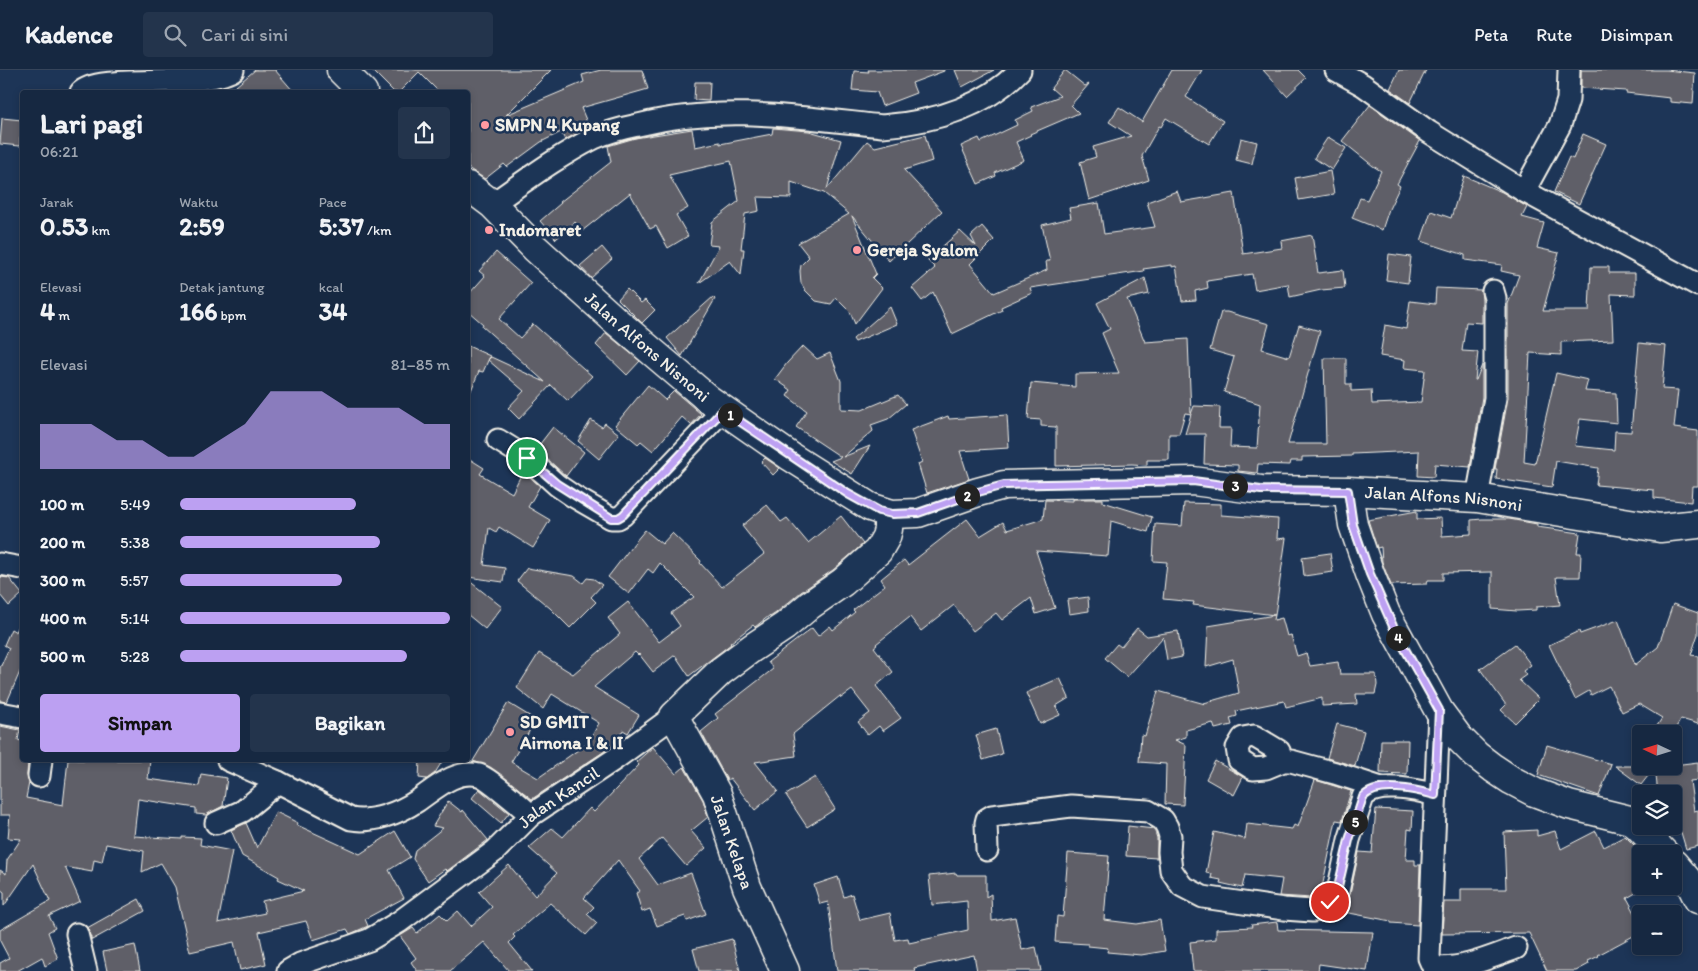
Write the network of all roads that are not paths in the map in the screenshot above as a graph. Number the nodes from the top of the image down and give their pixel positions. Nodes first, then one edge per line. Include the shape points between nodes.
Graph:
1 (233, 70) edge
2 (341, 70) edge
3 (1020, 70) edge
4 (1336, 70) edge
5 (1569, 70) edge
6 (85, 90) edge
7 (361, 90) edge
8 (470, 188) edge
9 (1524, 191) junction
10 (492, 204) junction
11 (1698, 285) edge
12 (1493, 291) dead end
13 (723, 410) junction
14 (498, 440) dead end
15 (1348, 491) junction
16 (1477, 498) junction
17 (886, 512) junction
18 (1698, 524) edge
19 (0, 564) edge
20 (20, 568) edge
21 (1439, 710) junction
22 (0, 713) edge
23 (674, 716) junction
24 (20, 717) edge
25 (1283, 761) dead end
26 (233, 762) edge
27 (454, 762) edge
28 (469, 774) junction
29 (278, 782) junction
30 (1380, 788) junction
31 (1435, 795) junction
32 (531, 815) junction
33 (216, 823) dead end
34 (1656, 845) edge
35 (987, 850) dead end
36 (1682, 874) edge
37 (1698, 899) edge
38 (78, 934) dead end
39 (1516, 948) dead end
40 (86, 971) edge
41 (288, 971) edge
42 (785, 971) edge

1 - 6 street via 204,79 96,84
2 - 7 main road
3 - 10 street via 994,93 965,109 902,124 882,126 751,113 683,116 629,127 595,138 556,159
4 - 9 street
5 - 9 street via 1568,100 1560,125
8 - 10 main road, Jalan Alfons Nisnoni
9 - 11 street
10 - 13 main road, Jalan Alfons Nisnoni via 616,321
12 - 16 street via 1494,398
13 - 14 street via 623,515 615,518 573,496 527,458
13 - 17 main road, Jalan Alfons Nisnoni via 848,494
15 - 16 main road, Jalan Alfons Nisnoni
15 - 17 main road, Jalan Alfons Nisnoni via 1261,490 1193,481 1004,485 918,513
15 - 21 main road via 1353,525 1370,574 1396,633
16 - 18 main road, Jalan Alfons Nisnoni via 1660,528
17 - 23 main road, Jalan Kancil via 888,529 878,551 843,582 721,671
19 - 20 street
21 - 31 street
21 - 34 main road via 1476,755 1511,780 1569,805 1630,820
22 - 24 street
23 - 32 street, Jalan Kancil
23 - 42 main road, Jalan Kelapa via 717,794 747,887
25 - 30 street via 1326,770
26 - 29 street
27 - 28 street
28 - 29 street via 456,776 414,803 371,820 351,819
28 - 32 street via 480,775
29 - 33 street via 243,811
30 - 31 street
30 - 35 street via 1363,797 1335,899 1320,910 1284,909 1204,897 1182,886 1171,870 1167,826 1157,815 1142,809 1071,806 992,816 986,823
31 - 39 street via 1429,938 1429,958 1433,967 1442,970 1470,966
32 - 41 street, Jalan Kancil via 494,851 399,922 369,940
36 - 37 main road
38 - 40 street

